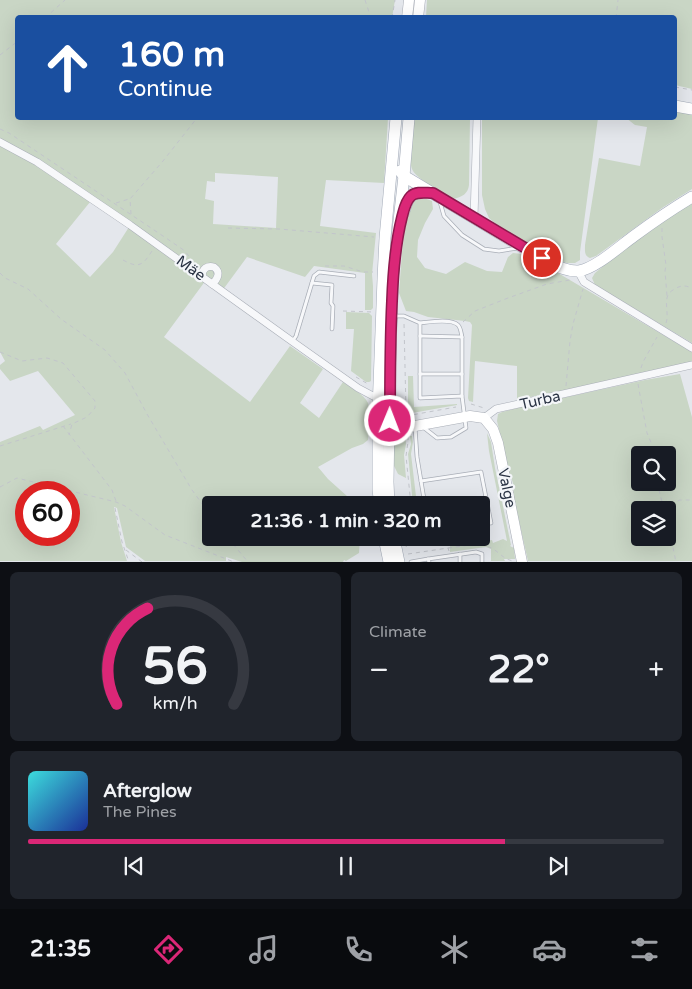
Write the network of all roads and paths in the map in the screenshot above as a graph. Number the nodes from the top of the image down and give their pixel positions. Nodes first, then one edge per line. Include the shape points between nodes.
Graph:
1 (65, 0) edge
2 (365, 0) edge
3 (395, 0) edge
4 (409, 0) edge
5 (420, 0) edge
6 (618, 0) edge
7 (48, 15) edge
8 (370, 15) edge
9 (392, 15) edge
10 (407, 15) edge
11 (418, 15) edge
12 (616, 15) edge
13 (15, 43) edge
14 (0, 55) edge
15 (677, 87) edge
16 (692, 90) edge
17 (677, 106) edge
18 (692, 109) edge
19 (195, 120) edge
20 (396, 120) edge
21 (409, 120) edge
22 (477, 120) edge
23 (0, 129) edge
24 (0, 142) edge
25 (394, 151) junction
26 (404, 176) junction
27 (436, 195) junction
28 (692, 197) edge
29 (130, 199) junction
30 (114, 204) junction
31 (131, 214) junction
32 (661, 216) junction
33 (474, 218) junction
34 (228, 228) dead end
35 (398, 232) junction
36 (385, 238) junction
37 (157, 244) junction
38 (522, 247) junction
39 (191, 258) dead end
40 (124, 260) dead end
41 (377, 271) dead end
42 (319, 272) junction
43 (0, 273) edge
44 (202, 276) junction
45 (354, 276) dead end
46 (582, 277) junction
47 (212, 284) junction
48 (312, 284) junction
49 (667, 297) dead end
50 (344, 311) dead end
51 (375, 312) dead end
52 (391, 316) junction
53 (404, 322) dead end
54 (420, 323) junction
55 (459, 326) junction
56 (332, 329) dead end
57 (420, 336) junction
58 (462, 337) junction
59 (292, 342) junction
60 (692, 348) edge
61 (0, 352) edge
62 (692, 365) edge
63 (420, 374) junction
64 (462, 374) junction
65 (637, 378) junction
66 (565, 394) junction
67 (462, 396) junction
68 (384, 397) junction
69 (471, 404) dead end
70 (456, 407) dead end
71 (390, 410) junction
72 (494, 411) junction
73 (406, 416) dead end
74 (465, 416) junction
75 (484, 418) junction
76 (72, 424) junction
77 (63, 426) junction
78 (418, 426) junction
79 (384, 432) junction
80 (69, 435) junction
81 (408, 442) dead end
82 (0, 446) edge
83 (652, 446) edge
84 (421, 481) junction
85 (0, 487) edge
86 (379, 496) edge
87 (389, 496) edge
88 (410, 496) edge
89 (424, 496) edge
90 (486, 496) edge
91 (692, 500) edge
92 (116, 502) junction
93 (676, 502) edge
94 (202, 504) edge
95 (115, 508) dead end
96 (235, 546) edge
97 (386, 546) edge
98 (396, 546) edge
99 (673, 546) edge
100 (125, 549) junction
101 (460, 554) junction
102 (428, 560) edge
103 (129, 562) edge
104 (142, 562) edge
105 (234, 562) edge
106 (248, 562) edge
107 (389, 562) edge
108 (399, 562) edge
109 (411, 562) edge
110 (460, 562) edge
111 (482, 562) edge
112 (522, 562) edge
113 (676, 562) edge

1 - 7 path
2 - 8 path
3 - 9 path
4 - 10 street
5 - 11 street
6 - 12 path
13 - 14 path
15 - 16 path
17 - 18 main road
19 - 29 path
20 - 25 main road
21 - 26 main road
22 - 33 street
23 - 30 path
24 - 37 street, Mäe via 37,162
25 - 26 main road via 395,162
25 - 36 main road
26 - 27 main road
26 - 35 main road
27 - 33 main road
27 - 35 main road via 418,192 411,196
27 - 38 lane via 444,216 462,235 484,249 499,251
28 - 32 main road
29 - 30 path
29 - 31 path
30 - 31 path
31 - 39 path
32 - 46 main road
32 - 49 path
33 - 38 main road
34 - 36 path
35 - 52 main road
36 - 68 main road
37 - 40 path via 139,265 133,266
37 - 44 street, Mäe
38 - 46 main road
41 - 42 path via 325,266
42 - 45 lane
42 - 48 lane
43 - 94 path via 28,289 61,319 105,350 125,373
44 - 47 street, Mäe
44 - 47 street via 204,268 214,266 218,276
46 - 55 path via 547,284 475,311
46 - 60 street
46 - 66 path via 570,341
47 - 59 street, Mäe
48 - 56 lane via 332,285
48 - 59 lane
50 - 51 path
52 - 54 lane via 404,316
52 - 68 main road
53 - 71 path via 406,410
54 - 55 lane via 448,321
54 - 57 lane
55 - 58 lane
57 - 58 lane
57 - 63 lane
58 - 64 lane
59 - 68 street, Mäe via 358,388 373,396
61 - 76 path via 22,361 47,358 64,363 95,401 95,408 87,417
62 - 65 street, Turba
63 - 64 lane
63 - 67 lane via 420,398
64 - 67 lane
65 - 66 street, Turba
65 - 83 path
66 - 72 street, Turba
67 - 74 lane
68 - 71 main road
68 - 79 main road
69 - 72 path
70 - 73 path
71 - 79 main road
72 - 75 street, Turba
74 - 75 street
74 - 78 street
74 - 78 lane via 466,428 451,437 437,438
75 - 112 street, Valge via 493,428 498,443
76 - 77 path
76 - 80 path
77 - 80 path
77 - 82 path
78 - 79 street
78 - 84 lane via 417,457
79 - 86 main road
79 - 87 main road
80 - 92 path via 112,490
81 - 88 path via 406,456
84 - 89 lane
84 - 90 lane via 482,472
85 - 92 path via 16,478
91 - 93 path
92 - 105 path via 165,535
95 - 100 path
96 - 106 path
97 - 107 main road
98 - 108 main road
99 - 113 path
100 - 103 path
100 - 104 path
101 - 102 lane
101 - 110 lane
101 - 111 lane via 482,554
102 - 109 lane

